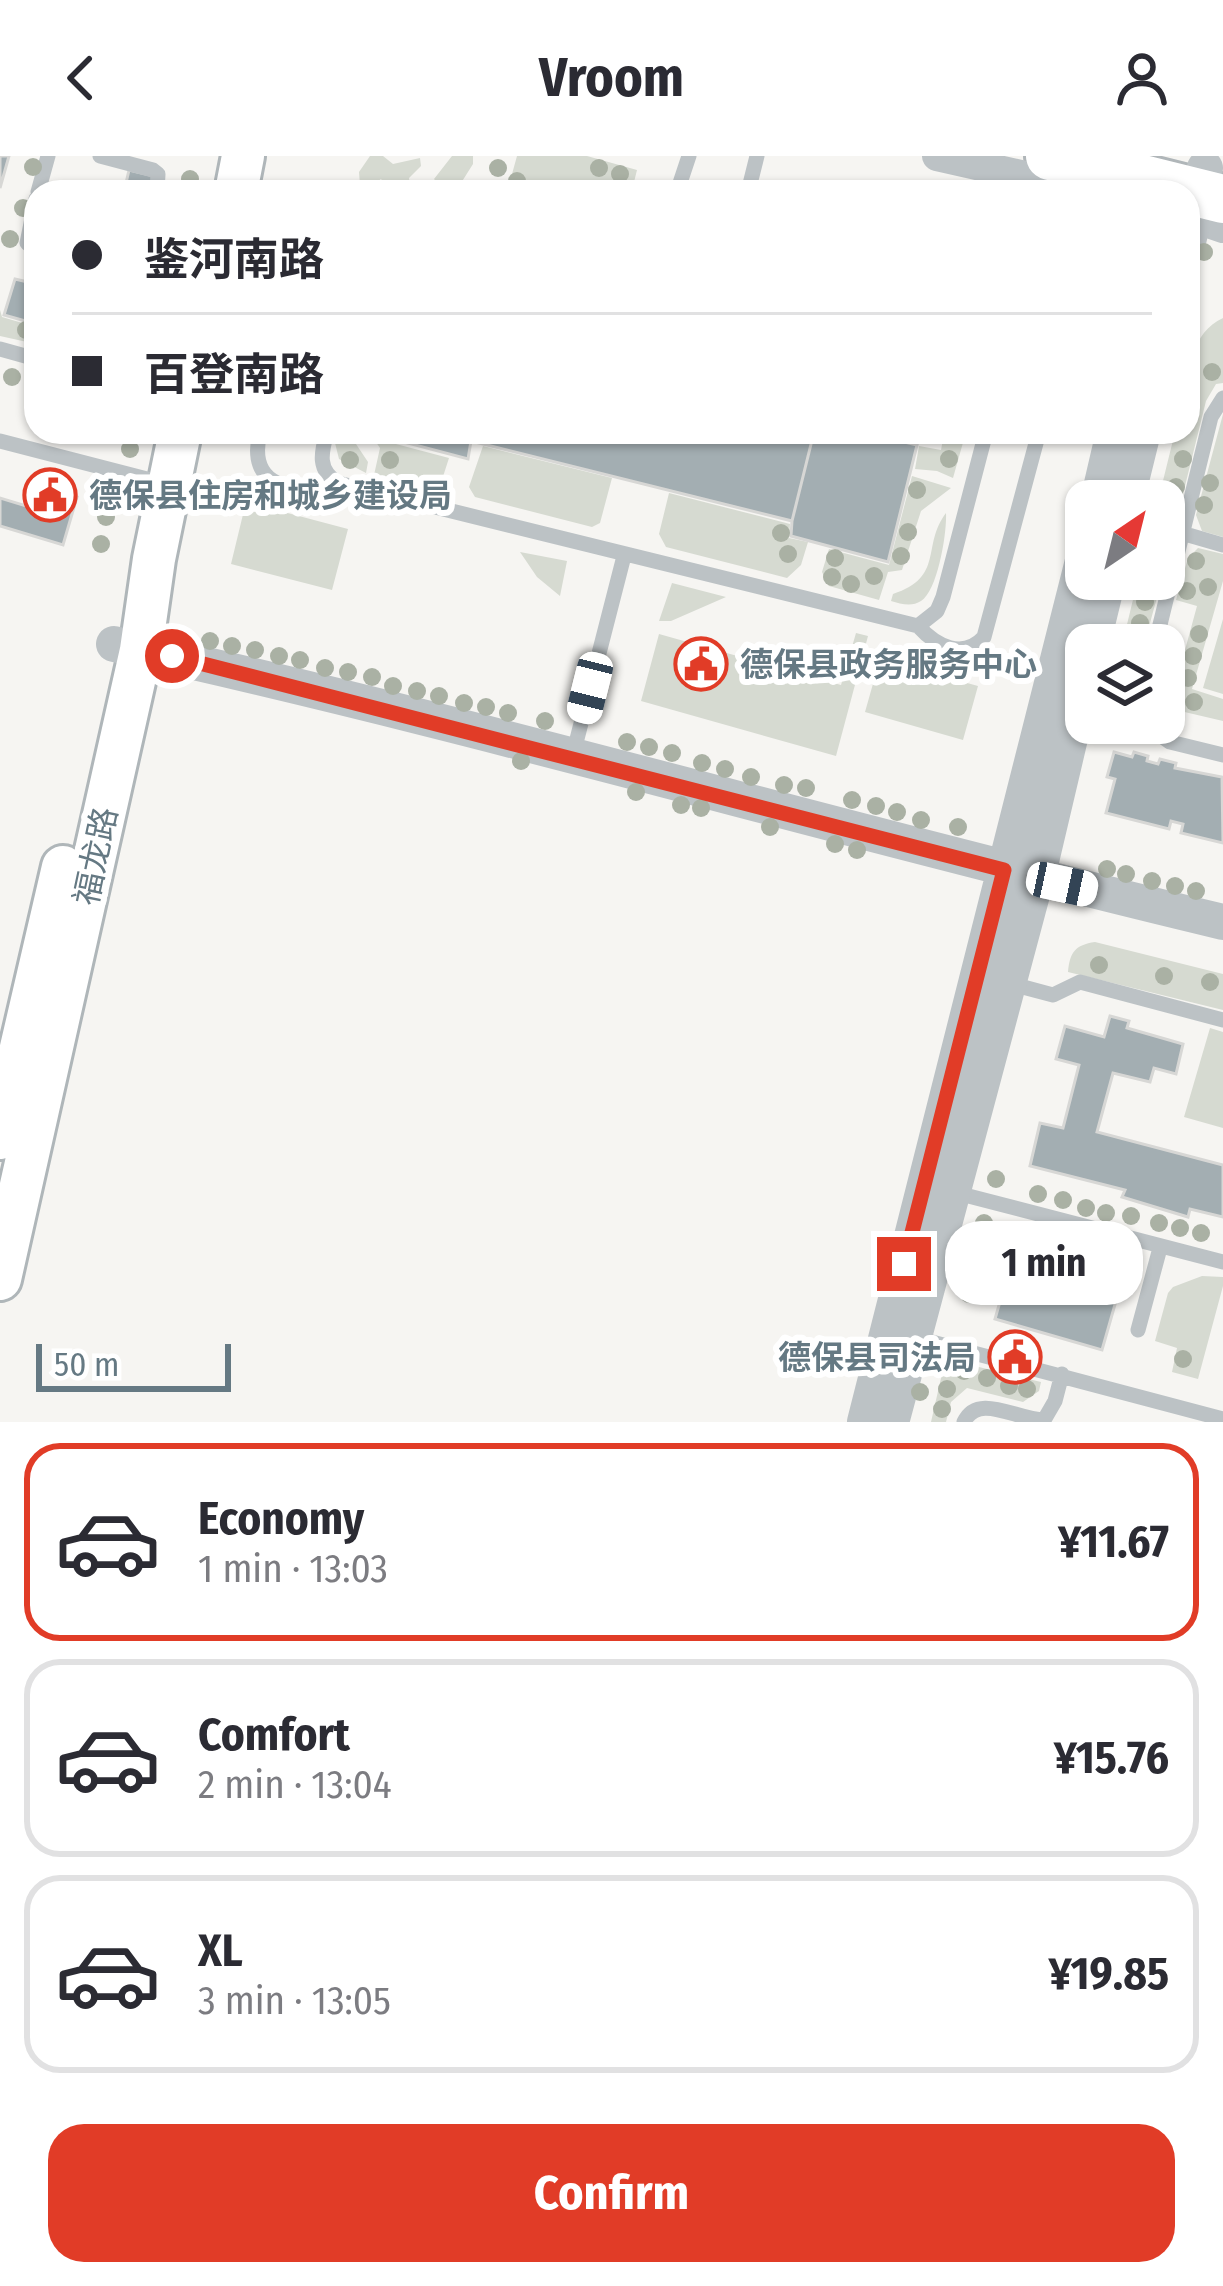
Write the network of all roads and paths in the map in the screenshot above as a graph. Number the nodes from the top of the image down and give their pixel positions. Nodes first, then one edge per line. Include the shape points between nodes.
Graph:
1 (100, 156) edge
2 (937, 156) edge
3 (1050, 156) edge
4 (159, 180) edge
5 (1042, 180) edge
6 (1140, 180) edge
7 (1223, 398) edge
8 (0, 441) edge
9 (154, 444) edge
10 (178, 444) edge
11 (257, 444) edge
12 (324, 444) edge
13 (983, 444) edge
14 (1036, 444) edge
15 (1111, 444) edge
16 (1140, 444) edge
17 (147, 479) junction
18 (1103, 480) edge
19 (1131, 480) edge
20 (338, 483) junction
21 (1185, 534) joint
22 (1223, 545) edge
23 (624, 556) junction
24 (1076, 600) edge
25 (918, 626) junction
26 (129, 639) junction
27 (1065, 734) edge
28 (577, 739) junction
29 (1177, 744) edge
30 (1223, 755) edge
31 (1022, 864) junction
32 (1223, 903) edge
33 (1223, 922) edge
34 (1006, 983) junction
35 (1223, 1020) edge
36 (0, 1138) edge
37 (950, 1192) junction
38 (1160, 1247) junction
39 (1223, 1262) edge
40 (0, 1279) edge
41 (1138, 1330) dead end
42 (912, 1336) junction
43 (1062, 1374) junction
44 (1215, 1419) edge
45 (865, 1422) edge
46 (891, 1422) edge
47 (964, 1422) edge

1 - 4 lane via 153,170
2 - 5 street
3 - 6 main road
7 - 21 lane via 1211,417
8 - 17 lane
9 - 17 main road, 福龙路
10 - 26 main road, 福龙路
11 - 20 lane via 257,464 274,483
12 - 20 lane via 323,469
13 - 25 lane via 943,597
14 - 25 lane via 984,637 961,650
15 - 18 street
16 - 19 street
17 - 26 main road, 福龙路
20 - 23 lane
21 - 22 lane
23 - 25 lane
23 - 28 lane
24 - 31 street
26 - 28 street
26 - 31 street
26 - 36 main road, 福龙路
26 - 40 main road, 福龙路
27 - 31 street
28 - 31 street
29 - 30 lane
31 - 32 street
31 - 33 street
31 - 34 street
31 - 45 street
34 - 35 lane via 1053,995 1080,982
34 - 37 street
37 - 38 lane
37 - 42 street
38 - 39 lane
38 - 41 lane
42 - 43 lane
42 - 46 street
43 - 44 lane
43 - 47 lane via 1044,1420 980,1406

